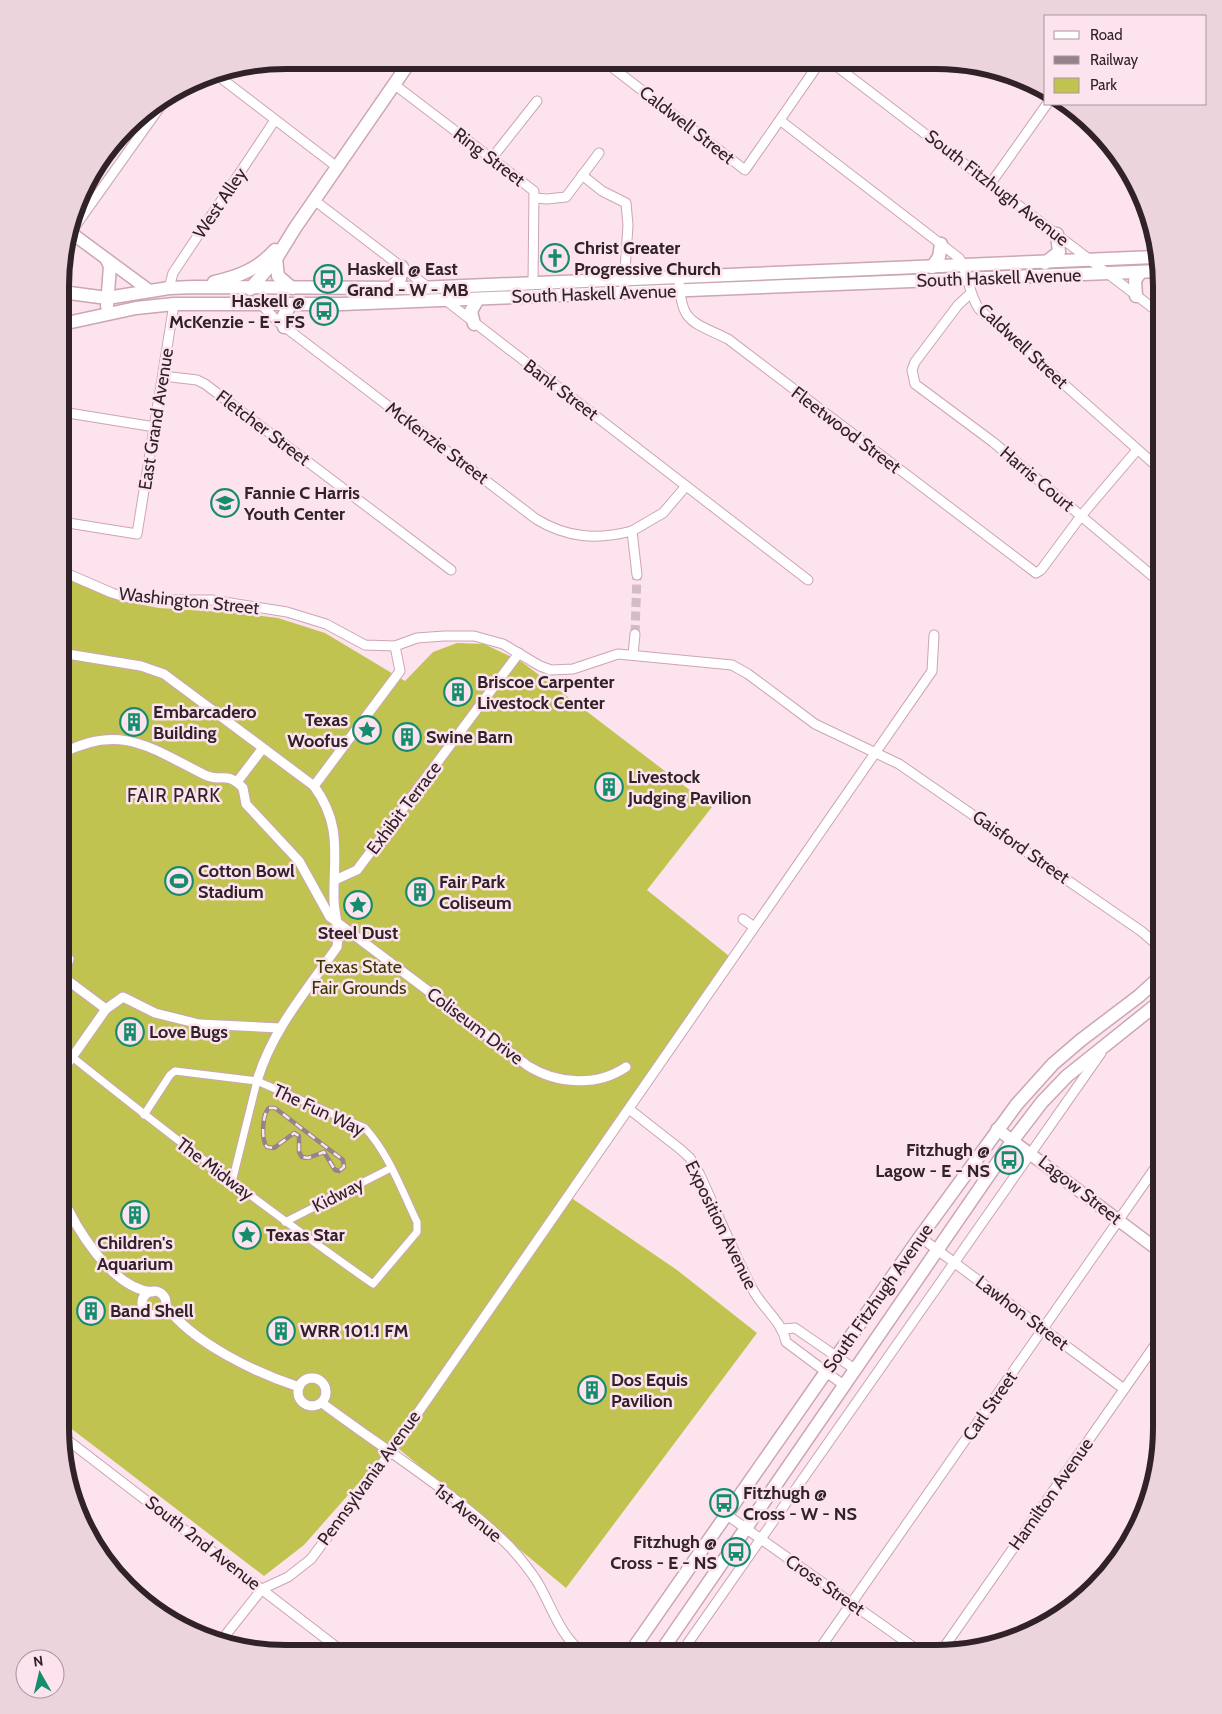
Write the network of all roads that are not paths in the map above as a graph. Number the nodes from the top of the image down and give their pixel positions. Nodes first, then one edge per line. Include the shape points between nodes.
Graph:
1 (405, 69) edge
2 (614, 69) edge
3 (815, 69) edge
4 (840, 69) edge
5 (221, 78) edge
6 (395, 85) junction
7 (537, 101) dead end
8 (1046, 105) edge
9 (156, 112) edge
10 (276, 120) junction
11 (781, 121) junction
12 (599, 153) dead end
13 (492, 158) junction
14 (337, 167) junction
15 (582, 175) junction
16 (991, 183) junction
17 (535, 198) junction
18 (314, 200) junction
19 (79, 219) edge
20 (295, 228) junction
21 (1057, 234) junction
22 (75, 236) edge
23 (941, 244) junction
24 (1151, 257) edge
25 (276, 259) junction
26 (107, 260) junction
27 (1090, 261) junction
28 (1045, 263) junction
29 (964, 266) junction
30 (402, 267) junction
31 (932, 267) junction
32 (254, 268) junction
33 (1153, 271) edge
34 (1141, 272) junction
35 (1107, 274) junction
36 (679, 276) junction
37 (624, 278) junction
38 (533, 283) junction
39 (970, 286) junction
40 (194, 287) junction
41 (254, 287) junction
42 (428, 287) junction
43 (169, 288) junction
44 (292, 288) junction
45 (391, 288) junction
46 (150, 291) junction
47 (679, 291) junction
48 (69, 293) edge
49 (624, 293) junction
50 (1136, 296) junction
51 (107, 298) junction
52 (478, 299) junction
53 (444, 300) junction
54 (216, 303) junction
55 (174, 304) junction
56 (261, 304) junction
57 (291, 304) junction
58 (1153, 308) edge
59 (106, 314) junction
60 (69, 322) edge
61 (474, 324) junction
62 (284, 327) junction
63 (164, 376) junction
64 (69, 413) edge
65 (155, 427) junction
66 (1137, 450) junction
67 (1153, 464) edge
68 (686, 486) junction
69 (1080, 516) junction
70 (69, 523) edge
71 (632, 531) junction
72 (451, 570) dead end
73 (69, 574) edge
74 (637, 575) tunnel mouth
75 (1153, 577) edge
76 (808, 580) dead end
77 (635, 634) tunnel mouth
78 (934, 635) dead end
79 (394, 646) junction
80 (519, 653) junction
81 (69, 654) edge
82 (633, 655) junction
83 (263, 748) junction
84 (69, 750) edge
85 (875, 753) junction
86 (237, 782) junction
87 (314, 786) junction
88 (335, 880) junction
89 (743, 919) dead end
90 (338, 924) junction
91 (754, 927) junction
92 (1153, 941) edge
93 (69, 983) edge
94 (1153, 983) edge
95 (1153, 1007) edge
96 (106, 1009) junction
97 (280, 1028) junction
98 (1107, 1044) junction
99 (69, 1055) edge
100 (72, 1057) junction
101 (69, 1061) edge
102 (626, 1067) dead end
103 (257, 1081) junction
104 (629, 1109) junction
105 (144, 1115) junction
106 (997, 1129) junction
107 (1013, 1140) junction
108 (1032, 1154) junction
109 (391, 1168) junction
110 (1153, 1171) edge
111 (232, 1182) junction
112 (69, 1209) edge
113 (1118, 1220) junction
114 (285, 1222) junction
115 (920, 1238) junction
116 (1153, 1246) edge
117 (938, 1251) junction
118 (955, 1263) junction
119 (373, 1284) joint
120 (138, 1291) junction
121 (152, 1292) junction
122 (142, 1303) junction
123 (166, 1306) junction
124 (158, 1314) junction
125 (174, 1318) junction
126 (783, 1328) junction
127 (1043, 1329) junction
128 (1153, 1348) edge
129 (837, 1357) junction
130 (856, 1370) junction
131 (827, 1372) junction
132 (845, 1386) junction
133 (299, 1387) junction
134 (1124, 1389) junction
135 (322, 1403) junction
136 (69, 1441) edge
137 (390, 1454) junction
138 (727, 1516) junction
139 (745, 1528) junction
140 (760, 1539) junction
141 (262, 1589) junction
142 (852, 1603) junction
143 (224, 1636) edge
144 (334, 1645) edge
145 (574, 1645) edge
146 (636, 1645) edge
147 (665, 1645) edge
148 (687, 1645) edge
149 (822, 1645) edge
150 (910, 1645) edge
151 (946, 1645) edge

1 - 6 main road
2 - 11 street, Caldwell Street via 745,170
3 - 11 street
4 - 16 street, South Fitzhugh Avenue
5 - 10 street
6 - 13 street, Ring Street
6 - 14 main road
7 - 13 street
8 - 16 street
9 - 19 street
10 - 14 street
10 - 43 street, West Alley via 173,273
11 - 23 street, Caldwell Street
12 - 15 street
13 - 17 street, Ring Street via 534,191
14 - 18 main road
15 - 17 street via 566,197
15 - 37 street via 602,191 626,203 628,224
16 - 21 street, South Fitzhugh Avenue
17 - 38 street, Ring Street
18 - 20 main road
18 - 30 street, Bank Street
20 - 25 main road
20 - 32 main road
21 - 27 street, South Fitzhugh Avenue
21 - 28 main road via 1059,252
22 - 26 street
23 - 29 street, Caldwell Street
23 - 31 main road via 939,257
24 - 27 main road, South Haskell Avenue
25 - 41 main road
25 - 44 main road via 278,276
26 - 46 street
26 - 51 main road via 110,266
27 - 28 main road, South Haskell Avenue
27 - 35 street, South Fitzhugh Avenue
28 - 29 main road, South Haskell Avenue
29 - 31 main road, South Haskell Avenue
29 - 39 street, Caldwell Street
30 - 42 street, Bank Street
30 - 45 main road via 400,279
31 - 36 main road, South Haskell Avenue
32 - 40 main road via 240,276
32 - 41 main road
33 - 34 main road, South Haskell Avenue
34 - 35 main road, South Haskell Avenue
34 - 50 main road via 1135,280
35 - 39 main road, South Haskell Avenue
35 - 50 street, South Fitzhugh Avenue
36 - 37 main road, South Haskell Avenue
36 - 47 street, Fleetwood Street
37 - 38 main road, South Haskell Avenue
37 - 49 street
38 - 42 main road, South Haskell Avenue
39 - 47 main road, South Haskell Avenue
39 - 66 street, Caldwell Street via 983,313
39 - 69 street, Harris Court via 915,362 912,377 915,384 993,442
40 - 41 main road, South Haskell Avenue
40 - 43 main road, South Haskell Avenue
41 - 44 main road, South Haskell Avenue
41 - 54 main road
41 - 56 main road
42 - 45 main road, South Haskell Avenue
42 - 53 street, Bank Street
43 - 46 main road, South Haskell Avenue
44 - 45 main road, South Haskell Avenue
46 - 51 main road, South Haskell Avenue
47 - 49 main road, South Haskell Avenue
47 - 69 street, Fleetwood Street via 687,316 695,325 728,339 1036,573
48 - 51 main road, South Haskell Avenue
49 - 52 main road, South Haskell Avenue
50 - 58 street, South Fitzhugh Avenue
51 - 59 main road
52 - 53 main road, South Haskell Avenue
52 - 61 main road via 471,311
53 - 57 main road, South Haskell Avenue
53 - 61 street, Bank Street
54 - 55 main road, South Haskell Avenue
54 - 56 main road, South Haskell Avenue
55 - 59 main road, South Haskell Avenue
55 - 63 street, East Grand Avenue
56 - 57 main road, South Haskell Avenue
56 - 62 street, McKenzie Street
57 - 62 main road via 283,317
59 - 60 main road, South Haskell Avenue
61 - 68 street, Bank Street
62 - 71 street, McKenzie Street via 546,525 585,536 600,537
63 - 65 street, East Grand Avenue
63 - 72 street, Fletcher Street via 206,384
64 - 65 street
65 - 70 street, East Grand Avenue via 137,534
66 - 67 street, Caldwell Street
66 - 69 street
68 - 71 street, McKenzie Street via 663,513
68 - 76 street, Bank Street
69 - 75 street, Harris Court
71 - 74 street
73 - 79 street, Washington Street via 125,597 212,600 258,607 310,618 366,646
77 - 82 street
78 - 85 street, Pennsylvania Avenue via 932,671
79 - 80 street, Washington Street via 417,638 474,636 495,641
79 - 87 street via 400,672
80 - 82 street, Washington Street via 540,666 557,670 618,654
80 - 88 street, Exhibit Terrace via 357,870
81 - 83 street via 141,666 164,674
82 - 85 street, Washington Street via 732,665 814,724
83 - 86 street
83 - 87 street
84 - 86 street via 88,742 117,739 160,751 208,776 229,777
85 - 91 street, Pennsylvania Avenue
85 - 92 street, Gaisford Street via 899,764 969,810
86 - 90 street, Coliseum Drive via 243,788 246,804 299,861 323,908
87 - 88 street via 328,810 336,836
88 - 90 street via 334,906
89 - 91 street
90 - 97 street via 337,947
90 - 102 street, Coliseum Drive via 538,1072 560,1079 589,1080 614,1075
91 - 104 street, Pennsylvania Avenue
93 - 96 street
94 - 106 main road, South Fitzhugh Avenue via 1053,1064
95 - 98 main road, South Fitzhugh Avenue
96 - 97 street via 123,997 155,1013 199,1024
96 - 100 street
97 - 103 street via 263,1060
98 - 107 main road, South Fitzhugh Avenue via 1067,1076
98 - 108 street, South Fitzhugh Avenue
99 - 100 street, The Midway
100 - 101 street
100 - 105 street, The Midway
103 - 105 street, The Fun Way via 175,1071
103 - 109 street, The Fun Way via 365,1128
103 - 111 street
104 - 126 street, Exposition Avenue via 690,1158 754,1292 766,1311
104 - 137 street, Pennsylvania Avenue
105 - 111 street, The Midway
106 - 107 street, Lagow Street
106 - 115 main road, South Fitzhugh Avenue
107 - 108 street, Lagow Street
107 - 117 main road, South Fitzhugh Avenue
108 - 113 street, Lagow Street
108 - 118 street, South Fitzhugh Avenue
109 - 114 street, Kidway
109 - 119 street, The Fun Way via 418,1227
110 - 113 street, Carl Street
111 - 114 street, The Midway
112 - 120 street via 95,1251
113 - 116 street, Lagow Street
113 - 127 street, Carl Street
114 - 119 street, The Midway
115 - 117 street, Lawhon Street
115 - 129 main road, South Fitzhugh Avenue
117 - 118 street, Lawhon Street
117 - 130 main road, South Fitzhugh Avenue
118 - 127 street, Lawhon Street
118 - 140 street, South Fitzhugh Avenue
120 - 121 street
120 - 122 street
121 - 122 street
121 - 123 street via 163,1295
122 - 124 street via 147,1313
123 - 124 street
123 - 125 street
124 - 125 street
125 - 133 street via 222,1351
126 - 129 street, Exposition Avenue via 795,1328
126 - 131 street, Exposition Avenue via 786,1342
127 - 134 street, Lawhon Street
127 - 142 street, Carl Street
128 - 134 street, Hamilton Avenue
129 - 130 street, Exposition Avenue
129 - 131 main road, South Fitzhugh Avenue
130 - 132 main road, South Fitzhugh Avenue
131 - 132 street, Exposition Avenue
131 - 138 main road, South Fitzhugh Avenue
132 - 139 main road, South Fitzhugh Avenue
133 - 135 street via 299,1396 304,1404 313,1407
133 - 135 street via 309,1379 322,1382 326,1395
134 - 151 street, Hamilton Avenue
135 - 137 street, 1st Avenue
136 - 141 street, South 2nd Avenue
137 - 141 street, Pennsylvania Avenue via 311,1559 288,1577
137 - 145 street, 1st Avenue via 460,1505 510,1547 538,1583 566,1637
138 - 139 street, Cross Street
138 - 146 main road, South Fitzhugh Avenue
139 - 140 street, Cross Street
139 - 147 main road, South Fitzhugh Avenue
140 - 142 street, Cross Street
140 - 148 street, South Fitzhugh Avenue
141 - 143 street, Pennsylvania Avenue
141 - 144 street, South 2nd Avenue
142 - 149 street, Carl Street
142 - 150 street, Cross Street

